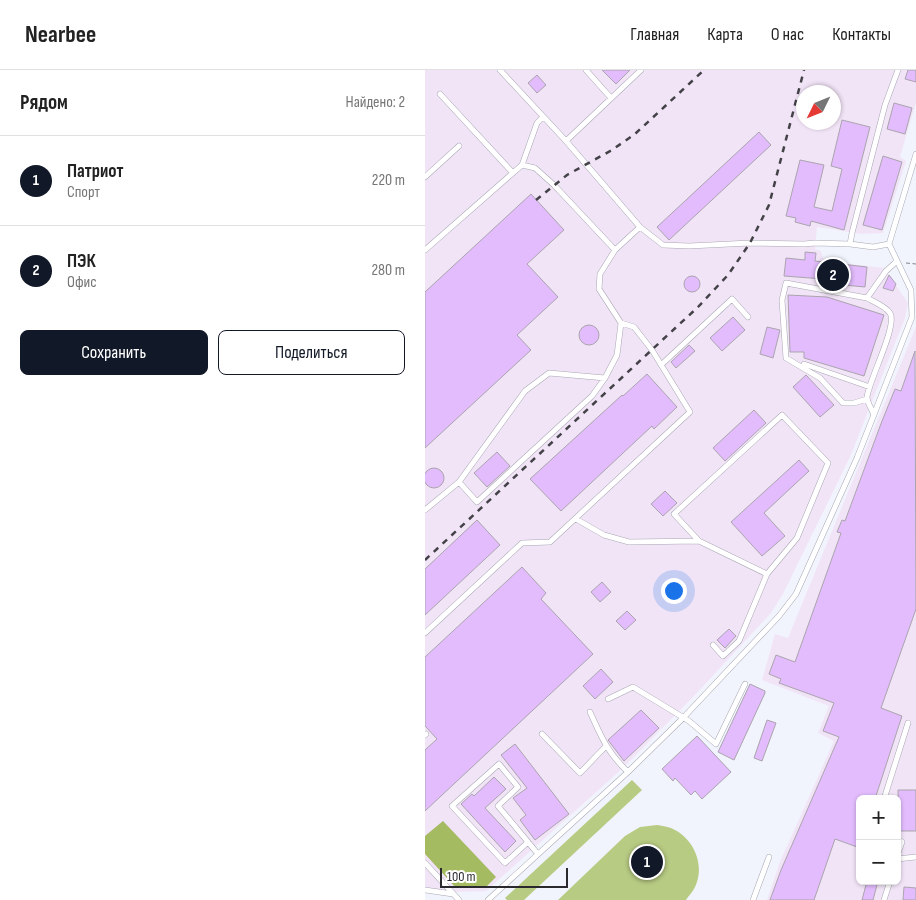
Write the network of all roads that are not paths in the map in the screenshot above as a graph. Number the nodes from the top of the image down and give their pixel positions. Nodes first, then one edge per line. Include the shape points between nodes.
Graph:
1 (500, 70) edge
2 (586, 70) edge
3 (641, 70) edge
4 (898, 70) edge
5 (440, 94) dead end
6 (611, 98) junction
7 (543, 117) junction
8 (566, 141) junction
9 (459, 146) dead end
10 (916, 154) edge
11 (522, 165) junction
12 (513, 173) junction
13 (425, 176) edge
14 (640, 227) junction
15 (850, 244) junction
16 (889, 244) junction
17 (425, 250) edge
18 (615, 250) junction
19 (897, 261) junction
20 (867, 298) junction
21 (748, 317) dead end
22 (621, 323) junction
23 (805, 364) dead end
24 (661, 365) junction
25 (605, 378) junction
26 (870, 387) junction
27 (867, 399) junction
28 (874, 415) junction
29 (459, 482) junction
30 (425, 510) edge
31 (576, 519) junction
32 (699, 541) junction
33 (767, 574) junction
34 (425, 633) edge
35 (713, 645) dead end
36 (745, 684) dead end
37 (608, 699) dead end
38 (591, 712) dead end
39 (683, 718) junction
40 (909, 723) dead end
41 (542, 734) dead end
42 (606, 746) junction
43 (628, 772) junction
44 (885, 795) edge
45 (528, 842) junction
46 (538, 854) junction
47 (769, 857) dead end
48 (901, 857) edge
49 (916, 857) edge
50 (425, 863) edge
51 (889, 885) edge
52 (425, 890) edge
53 (454, 894) junction
54 (459, 900) edge
55 (488, 900) edge
56 (753, 900) edge
57 (884, 900) edge

1 - 7 lane
2 - 6 lane
3 - 6 lane
4 - 15 lane via 885,105
5 - 12 lane
6 - 8 lane
7 - 8 lane
7 - 11 lane via 537,123
8 - 14 lane
9 - 13 lane
10 - 16 lane
11 - 12 lane
11 - 18 lane via 535,168 554,185
12 - 17 lane
14 - 15 lane via 663,245
14 - 18 lane
15 - 16 lane via 873,247
16 - 19 lane
18 - 22 lane via 600,274 599,289
19 - 20 lane
19 - 28 lane via 911,290 912,317
20 - 26 lane via 887,310 892,320
20 - 27 lane via 787,283 782,300 786,358 820,378 843,404
21 - 24 lane via 732,299
22 - 24 lane via 634,327
22 - 25 lane via 617,355
23 - 26 lane
24 - 31 lane via 690,412
25 - 29 lane via 549,373 525,391
25 - 29 lane via 592,396 477,502
26 - 27 lane
27 - 28 lane
28 - 39 lane via 796,594
29 - 30 lane
31 - 32 lane via 603,535 629,542
31 - 34 lane via 550,542 522,543
32 - 33 lane
32 - 33 lane via 674,514 782,415 828,463 797,538
33 - 35 lane via 739,641 723,656
36 - 39 lane via 716,744
37 - 39 lane via 633,687
38 - 42 lane
39 - 43 lane
40 - 44 lane
41 - 42 lane via 579,773
42 - 43 lane
43 - 46 lane
45 - 45 lane via 498,806 518,787 499,764 452,806 505,863
45 - 46 lane
46 - 55 lane
47 - 56 lane
48 - 49 lane
50 - 53 lane
51 - 57 lane
52 - 53 lane
53 - 54 lane

